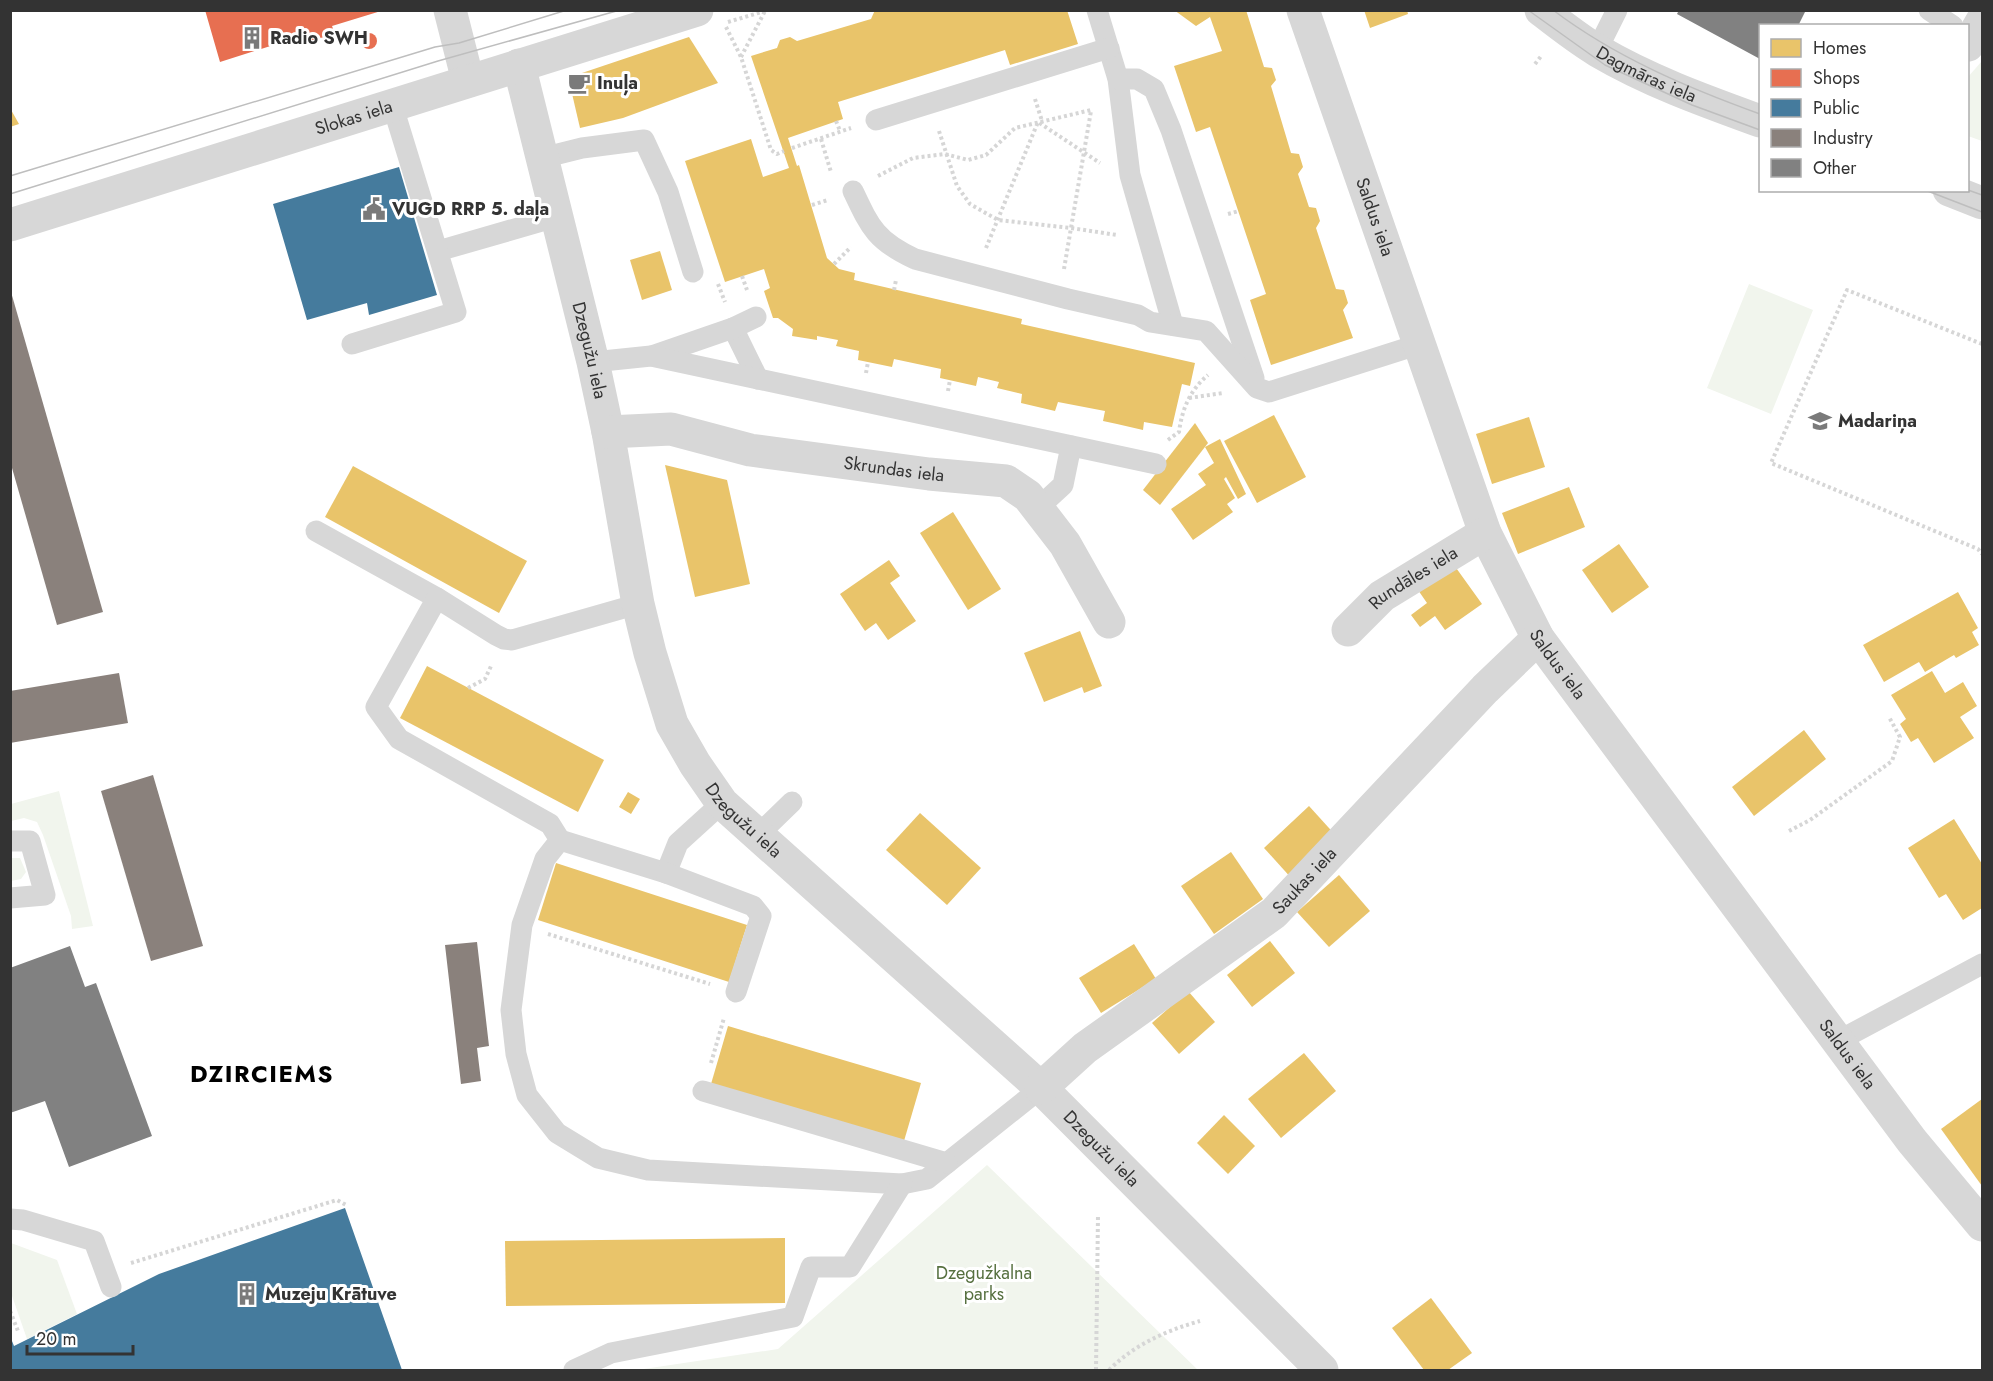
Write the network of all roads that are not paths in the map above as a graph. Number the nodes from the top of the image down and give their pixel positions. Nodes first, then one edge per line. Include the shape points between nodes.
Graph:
1 (450, 10) edge
2 (1097, 10) edge
3 (1303, 10) edge
4 (1541, 10) edge
5 (1617, 10) edge
6 (1929, 10) edge
7 (711, 17) edge
8 (1953, 24) edge
9 (1109, 48) junction
10 (1597, 50) junction
11 (519, 65) junction
12 (1118, 79) junction
13 (468, 81) junction
14 (393, 107) junction
15 (876, 120) road end
16 (1759, 120) edge
17 (543, 158) junction
18 (853, 191) road end
19 (1953, 192) edge
20 (1983, 203) edge
21 (556, 217) junction
22 (10, 225) edge
23 (438, 251) junction
24 (693, 272) dead end
25 (1231, 315) junction
26 (756, 317) dead end
27 (1173, 325) junction
28 (733, 328) junction
29 (1206, 331) junction
30 (352, 344) dead end
31 (1420, 344) junction
32 (651, 356) junction
33 (593, 362) junction
34 (758, 379) junction
35 (1257, 388) junction
36 (608, 432) junction
37 (1071, 446) junction
38 (1156, 464) dead end
39 (1038, 508) junction
40 (316, 531) dead end
41 (1485, 533) junction
42 (437, 598) junction
43 (638, 604) junction
44 (1109, 622) dead end
45 (1348, 630) dead end
46 (1538, 639) junction
47 (792, 802) dead end
48 (722, 803) junction
49 (758, 834) junction
50 (560, 840) junction
51 (10, 841) edge
52 (666, 873) junction
53 (10, 898) edge
54 (1983, 964) edge
55 (736, 992) road end
56 (1838, 1041) junction
57 (1041, 1088) junction
58 (703, 1091) road end
59 (947, 1163) junction
60 (902, 1184) junction
61 (10, 1219) edge
62 (1983, 1226) edge
63 (108, 1279) road end
64 (574, 1371) edge
65 (1322, 1371) edge

1 - 13 street
2 - 9 lane
3 - 31 street, Saldus iela
4 - 10 street, Dagmāras iela
5 - 10 lane
6 - 8 lane
7 - 11 street, Slokas iela
9 - 12 lane
9 - 15 lane
10 - 16 street, Dagmāras iela via 1690,95
11 - 13 street, Slokas iela
11 - 17 street, Dzegužu iela
12 - 25 lane via 1137,79 1154,88
12 - 27 lane via 1130,175
13 - 14 street, Slokas iela
14 - 22 street, Slokas iela
14 - 23 lane
17 - 21 street, Dzegužu iela
17 - 24 lane via 582,148 644,140 668,192
18 - 27 lane via 870,226 884,240 915,258
19 - 20 street
21 - 23 lane
21 - 33 street, Dzegužu iela
23 - 30 lane via 456,312
25 - 29 lane via 1223,327
25 - 35 lane
26 - 28 lane
27 - 29 lane
28 - 32 lane
28 - 34 lane
29 - 35 lane
31 - 35 lane via 1269,392
31 - 41 street, Saldus iela
32 - 33 lane
32 - 34 lane
33 - 36 street, Dzegužu iela
34 - 37 lane
36 - 39 street, Skrundas iela via 671,429 750,450 1005,481
36 - 43 street, Dzegužu iela
37 - 38 lane
37 - 39 lane via 1063,485
39 - 44 street, Skrundas iela via 1065,544
40 - 42 lane
41 - 45 street, Rundāles iela via 1382,596
41 - 46 street, Saldus iela
42 - 43 lane via 504,639 512,640
42 - 50 lane via 376,707 399,739 550,824
43 - 48 street, Dzegužu iela via 672,724
46 - 56 street, Saldus iela
46 - 57 street, Saukas iela via 1485,689 1274,913 1085,1048
47 - 49 lane
48 - 49 street, Dzegužu iela
48 - 52 lane via 678,843
49 - 57 street, Dzegužu iela
50 - 52 lane
50 - 60 lane via 545,859 522,925 511,1010 516,1054 527,1095 557,1133 598,1158 648,1170
51 - 53 lane via 30,841 45,895
52 - 55 lane via 753,906 761,916
54 - 56 lane
56 - 62 street, Saldus iela via 1912,1141
57 - 59 lane
57 - 65 street, Dzegužu iela
58 - 59 lane
59 - 60 lane via 927,1179
60 - 64 lane via 850,1267 811,1267 793,1317 611,1353
61 - 63 lane via 94,1241

